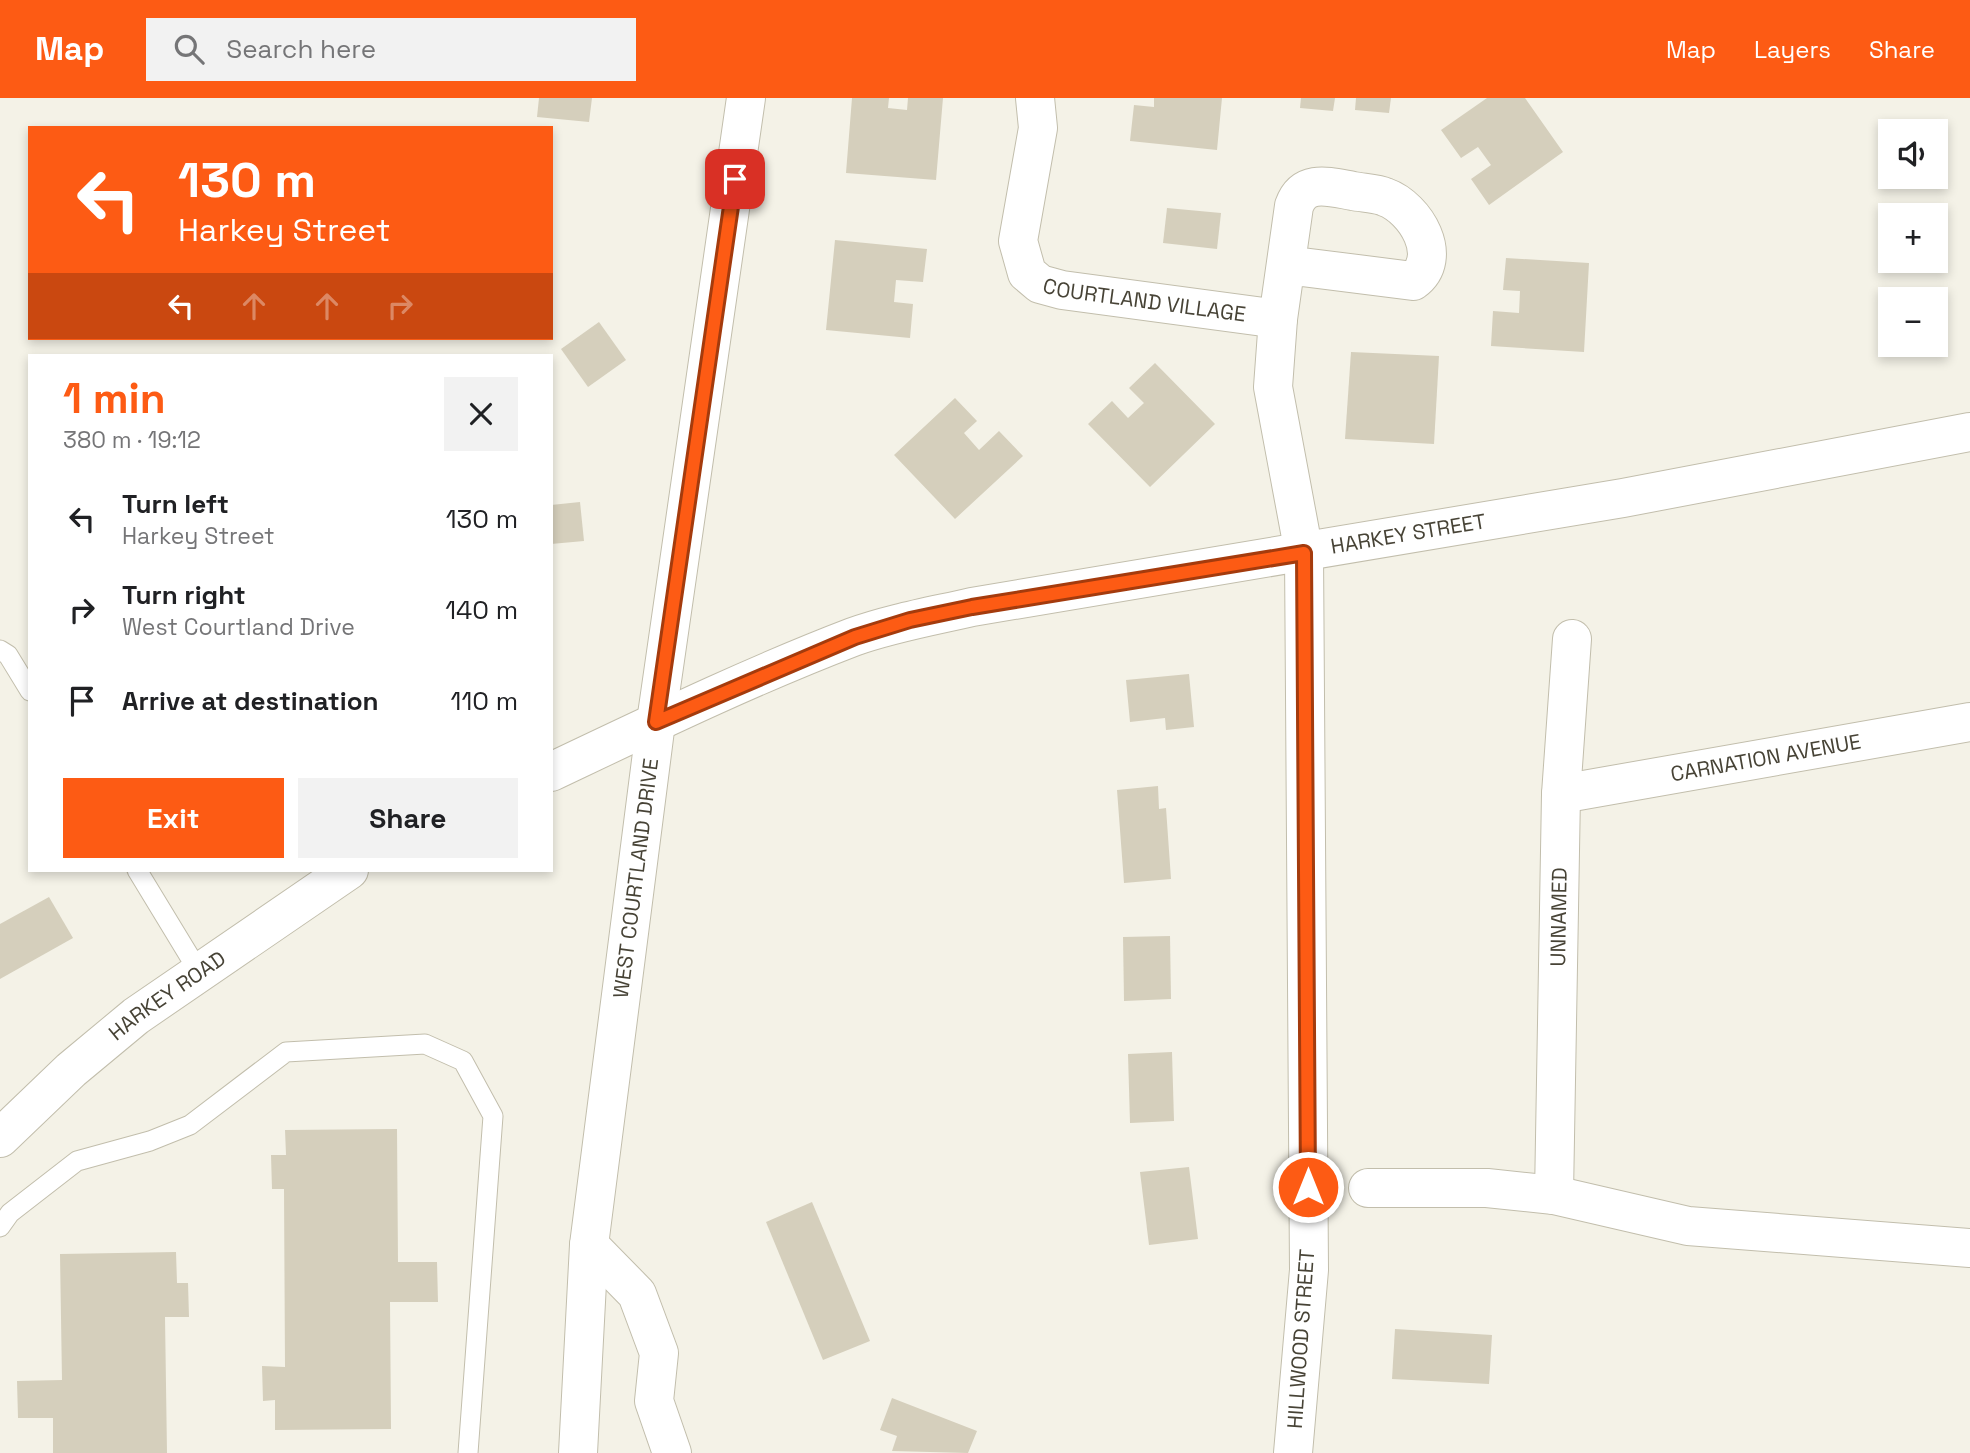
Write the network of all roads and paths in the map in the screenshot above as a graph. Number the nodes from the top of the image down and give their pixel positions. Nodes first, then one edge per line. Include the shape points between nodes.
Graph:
1 (747, 98) edge
2 (1035, 98) edge
3 (1286, 265) dead end
4 (1278, 319) junction
5 (1970, 432) edge
6 (1304, 553) junction
7 (1572, 639) dead end
8 (0, 650) edge
9 (28, 688) edge
10 (656, 722) junction
11 (1970, 722) edge
12 (553, 771) edge
13 (1561, 794) junction
14 (138, 872) edge
15 (346, 872) edge
16 (199, 972) junction
17 (0, 1138) edge
18 (1368, 1188) dead end
19 (1554, 1195) junction
20 (0, 1227) edge
21 (589, 1245) junction
22 (1970, 1248) edge
23 (468, 1453) edge
24 (578, 1453) edge
25 (672, 1453) edge
26 (1293, 1453) edge

1 - 10 street, WEST COURTLAND DRIVE
2 - 4 street, COURTLAND VILLAGE via 1038,128 1018,241 1027,273 1040,284 1062,290
3 - 4 street, COURTLAND VILLAGE
4 - 6 street, COURTLAND VILLAGE via 1273,387
5 - 6 street, HARKEY STREET
6 - 10 street, HARKEY STREET via 910,620 855,637
6 - 26 street, HILLWOOD STREET via 1308,1270
7 - 13 street, UNNAMED
8 - 9 lane
10 - 12 street
10 - 21 street, WEST COURTLAND DRIVE
11 - 13 street, CARNATION AVENUE
13 - 19 street, UNNAMED
14 - 16 lane
15 - 16 street, HARKEY ROAD
16 - 17 street, HARKEY ROAD via 71,1070
18 - 19 street via 1487,1188
19 - 22 street via 1688,1226
20 - 23 lane via 10,1213 77,1161 190,1125 286,1052 425,1044 463,1061 493,1116
21 - 24 street, WEST COURTLAND DRIVE
21 - 25 street via 637,1294 659,1353 653,1401

